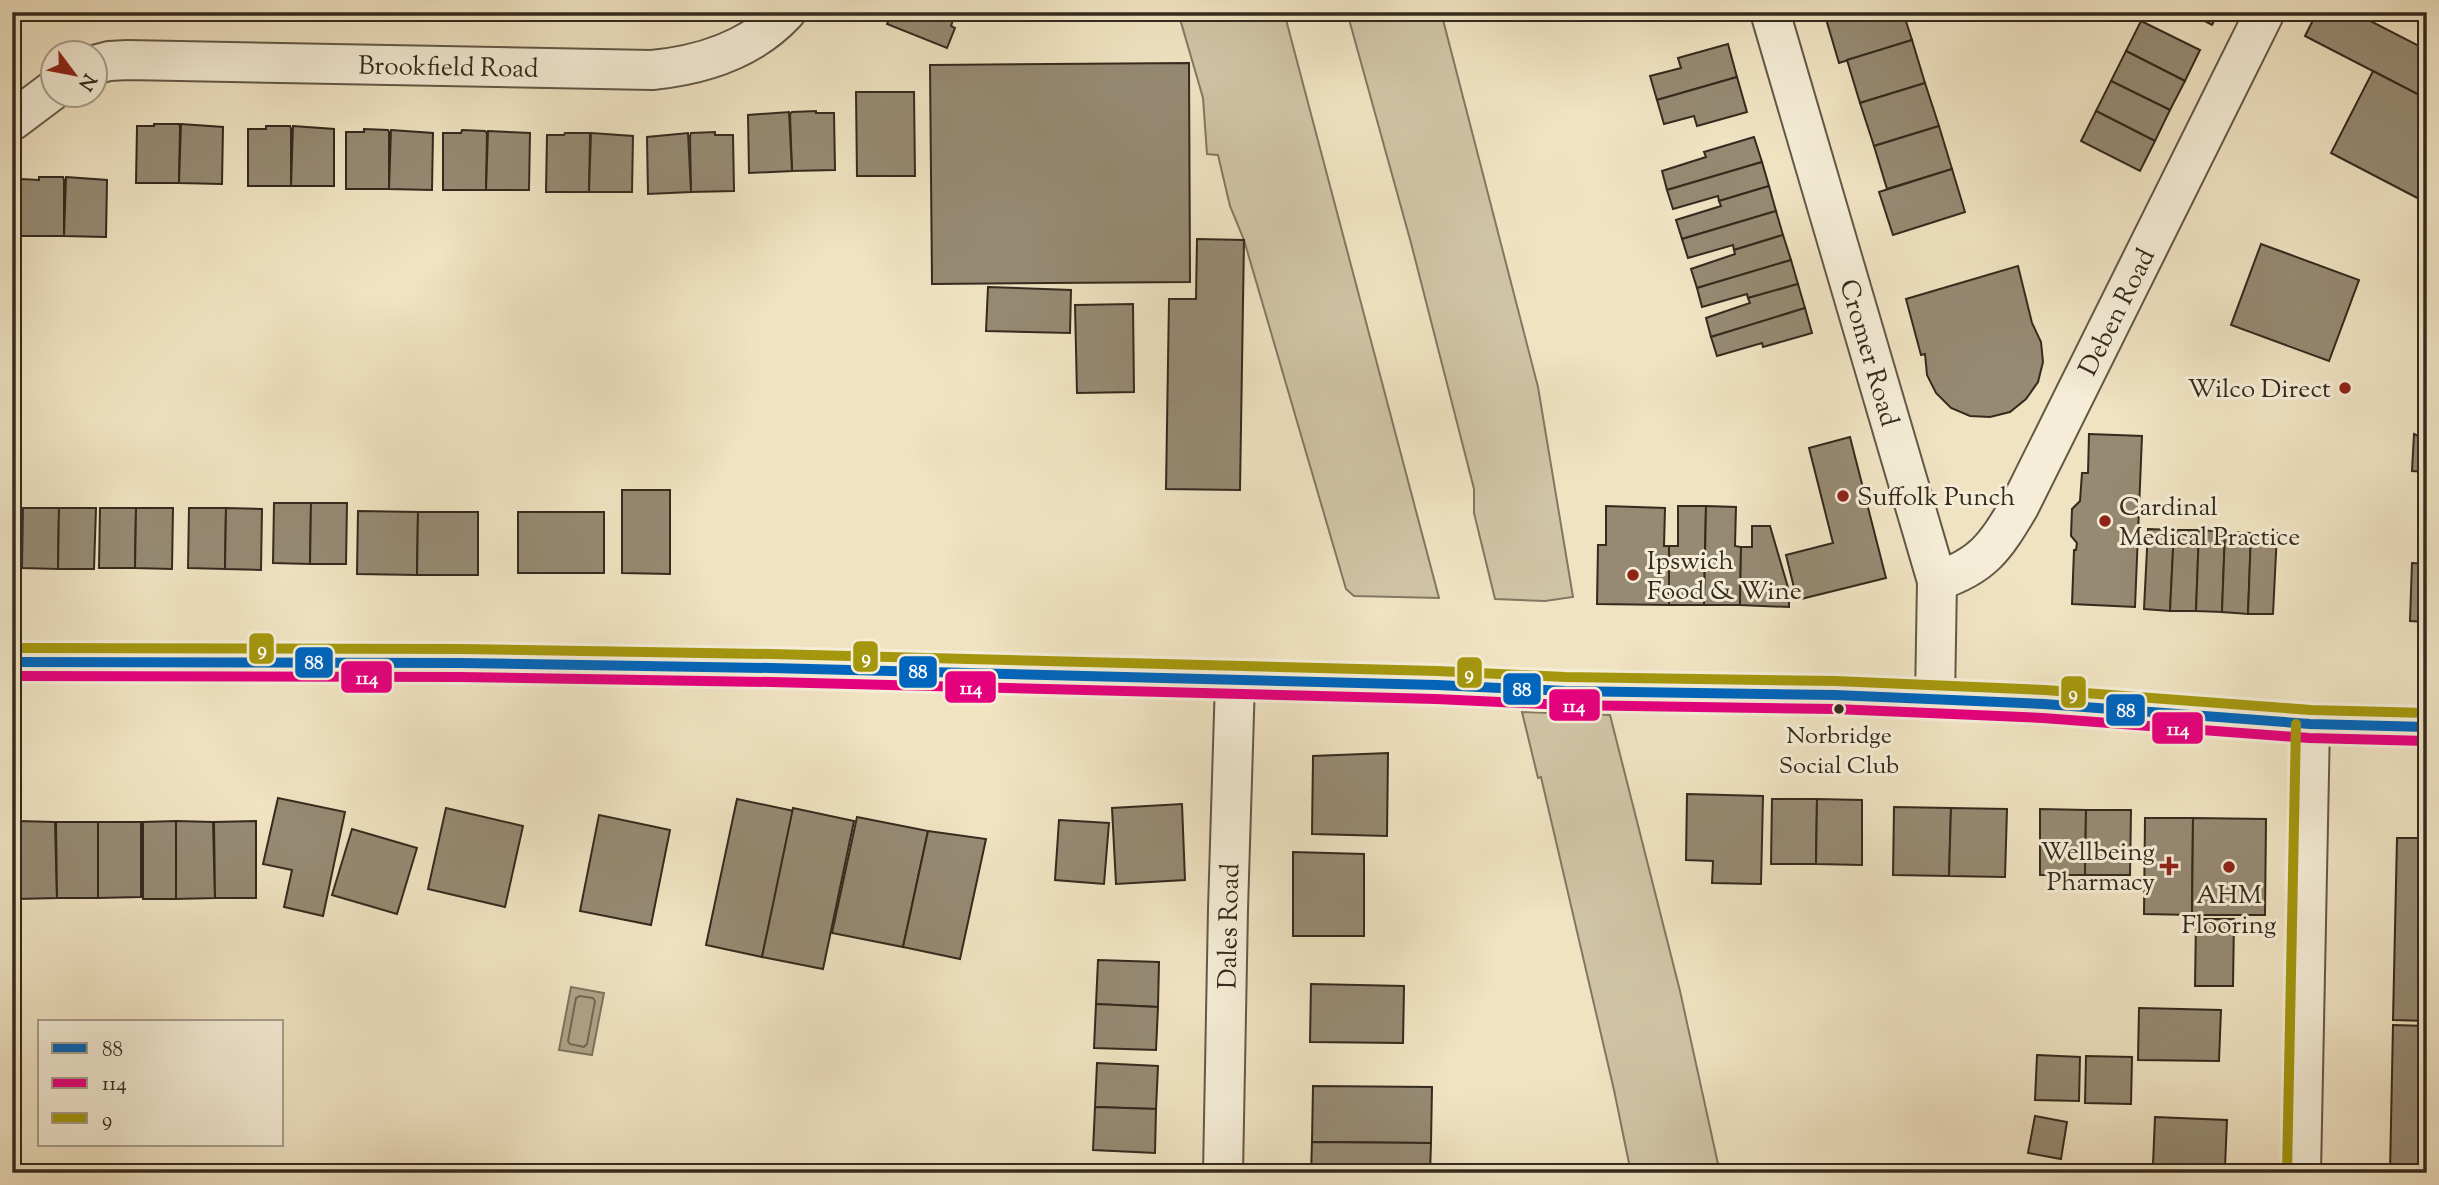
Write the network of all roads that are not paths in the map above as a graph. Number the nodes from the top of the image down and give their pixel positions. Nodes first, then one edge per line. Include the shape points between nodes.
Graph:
1 (786, 12) edge
2 (1770, 12) edge
3 (2265, 12) edge
4 (108, 61) edge
5 (38, 102) edge
6 (12, 121) edge
7 (1937, 581) junction
8 (12, 662) edge
9 (1235, 681) junction
10 (1935, 699) junction
11 (2310, 724) junction
12 (2427, 727) edge
13 (1223, 1173) edge
14 (2301, 1173) edge

1 - 4 street, Brookfield Road via 775,25 733,51 652,70
2 - 7 street, Cromer Road
3 - 7 street, Deben Road via 2001,539 1975,566
5 - 6 street
7 - 10 street, Cromer Road
8 - 9 main road via 487,663
9 - 10 main road
9 - 13 street, Dales Road
10 - 11 main road
11 - 12 main road
11 - 14 street

